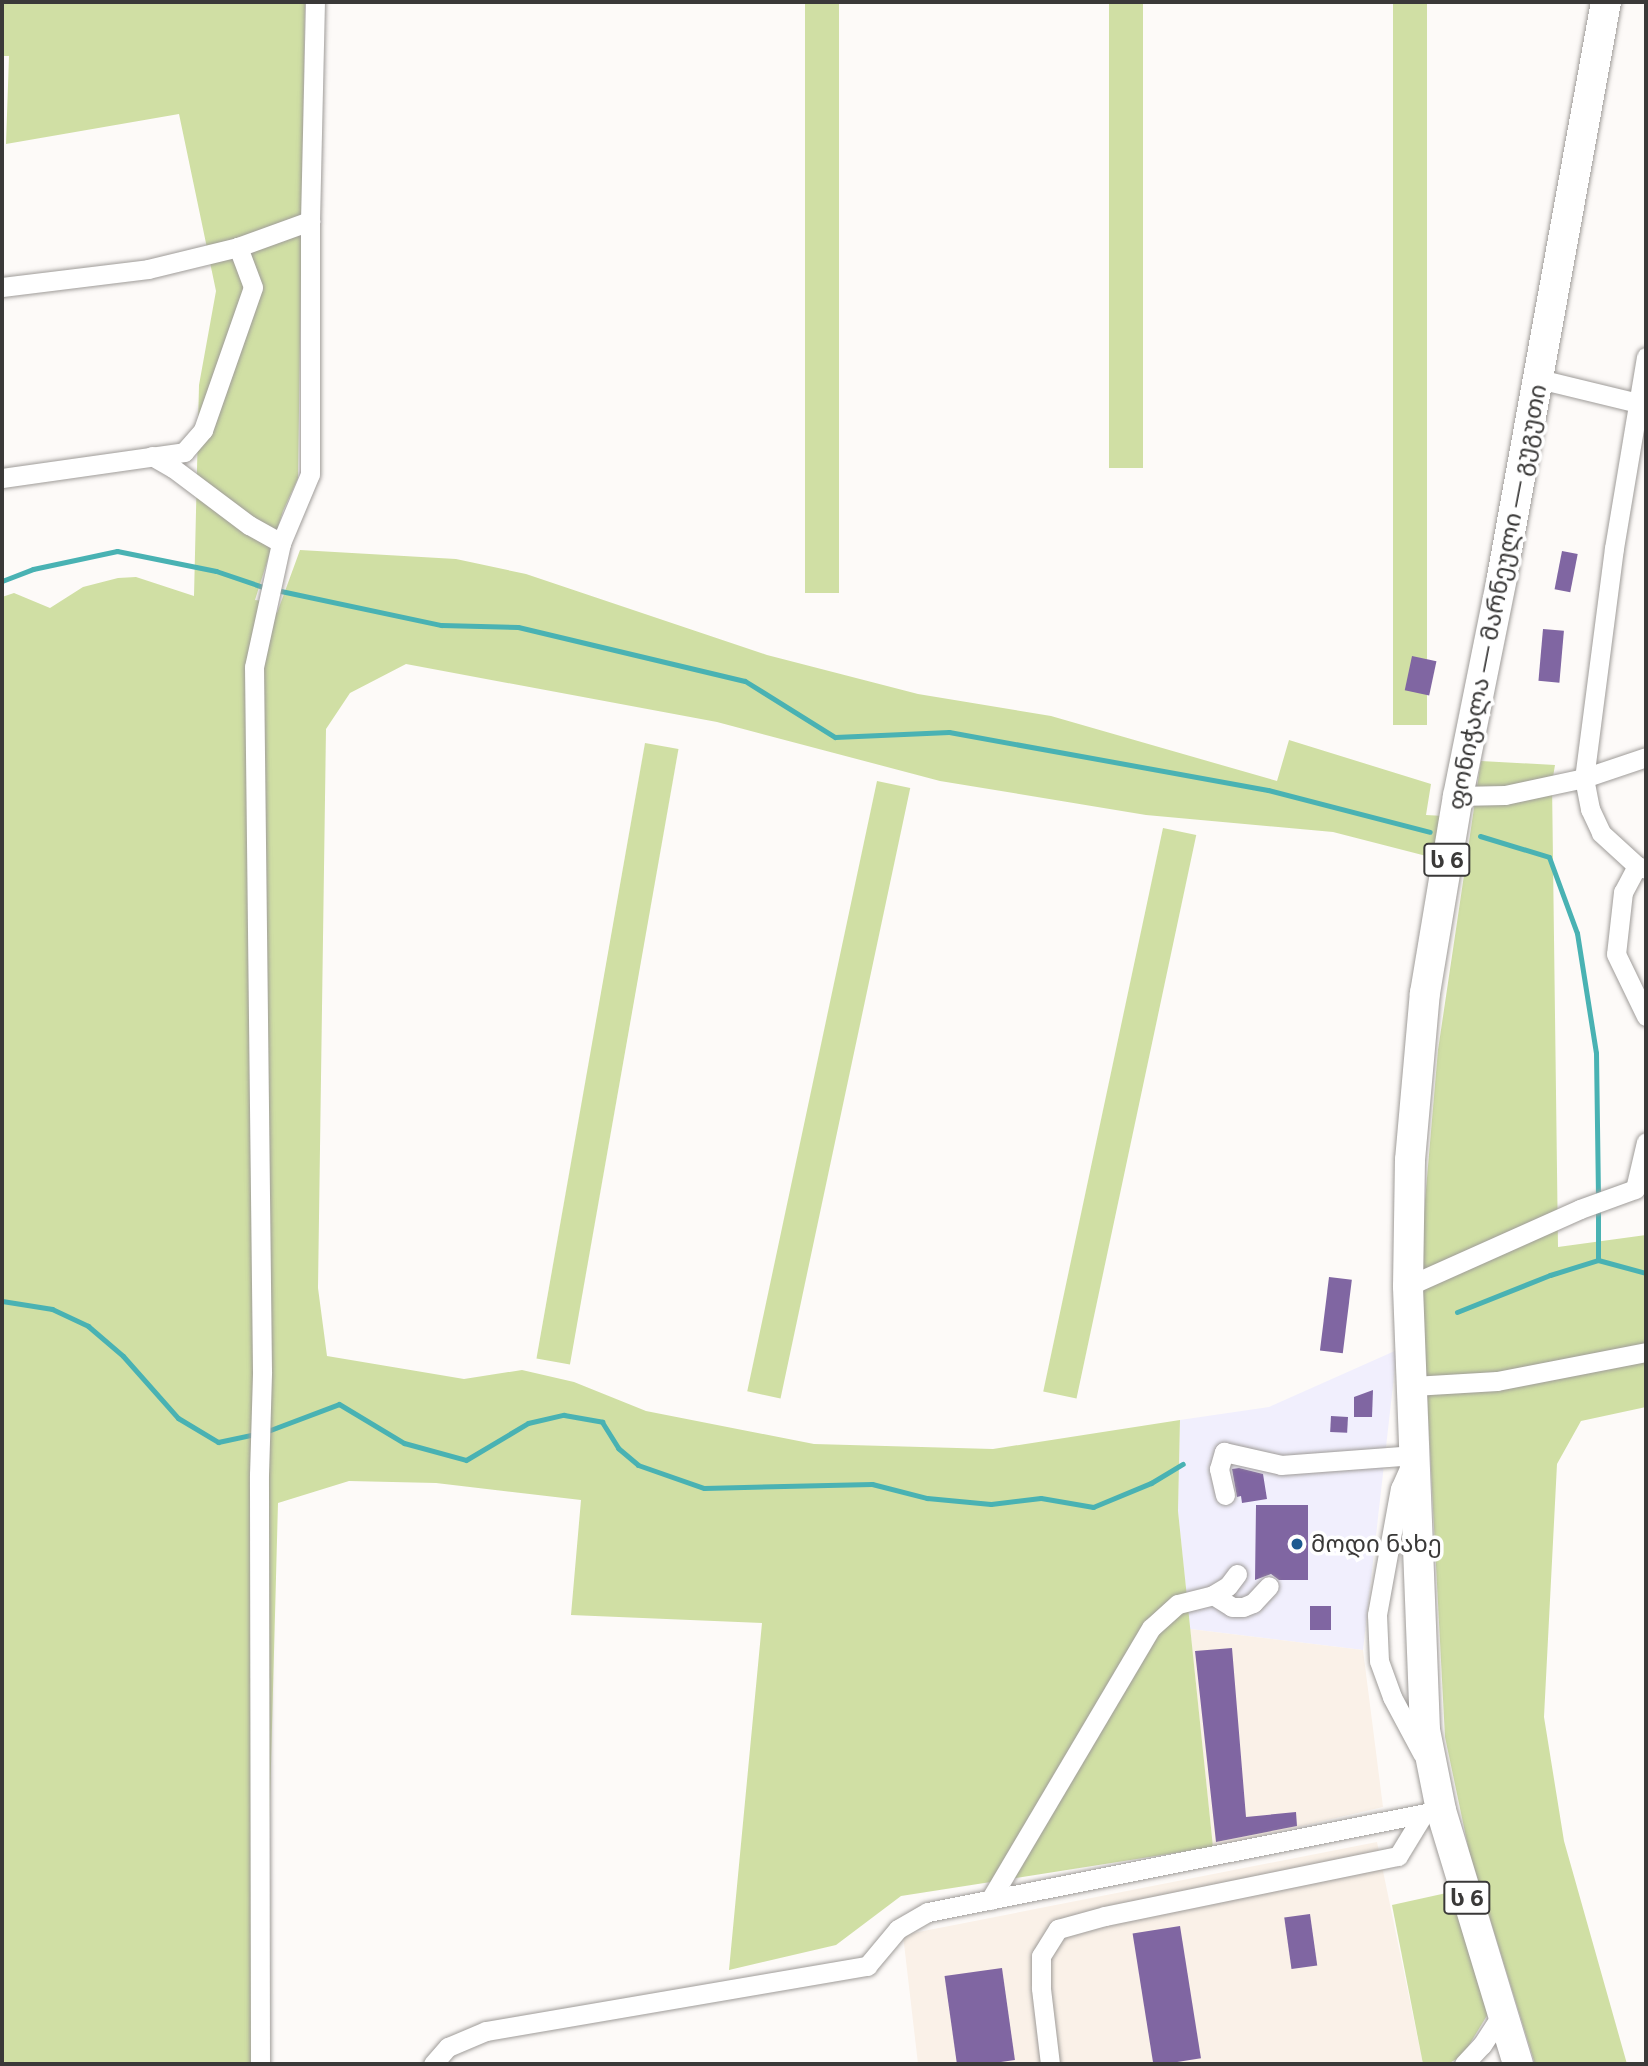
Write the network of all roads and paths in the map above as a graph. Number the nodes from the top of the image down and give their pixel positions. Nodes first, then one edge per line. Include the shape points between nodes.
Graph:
1 (314, 2) edge
2 (1606, 2) edge
3 (310, 221) junction
4 (237, 247) junction
5 (2, 287) edge
6 (1646, 357) edge
7 (1539, 379) junction
8 (1638, 403) junction
9 (152, 457) junction
10 (2, 478) edge
11 (281, 543) junction
12 (1646, 757) edge
13 (1584, 778) junction
14 (1458, 796) junction
15 (1642, 868) edge
16 (1646, 1016) edge
17 (1646, 1142) edge
18 (1641, 1188) edge
19 (1408, 1286) junction
20 (1646, 1352) edge
21 (1413, 1386) junction
22 (1415, 1455) junction
23 (1226, 1495) dead end
24 (1237, 1574) dead end
25 (1269, 1586) dead end
26 (1213, 1595) junction
27 (1436, 1779) junction
28 (1432, 1812) junction
29 (990, 1900) junction
30 (1502, 2014) junction
31 (1482, 2055) edge
32 (260, 2064) edge
33 (433, 2064) edge
34 (1050, 2064) edge
35 (1464, 2064) edge
36 (1518, 2064) edge

1 - 3 street
2 - 7 highway, ფონიჭალა — მარნეული — გუგუთი / ს 6
3 - 4 street
3 - 11 street via 310,474
4 - 5 street via 148,269
4 - 9 street via 253,287 203,429 184,452
6 - 8 street
7 - 8 street
7 - 14 highway, ფონიჭალა — მარნეული — გუგუთი / ს 6
8 - 13 street
9 - 10 street
9 - 11 street
11 - 32 street via 254,667 262,1371
12 - 13 street
13 - 14 street via 1505,795
13 - 15 street via 1601,833
14 - 19 highway, ფონიჭალა — მარნეული — გუგუთი / ს 6 via 1425,993 1410,1160
15 - 16 street via 1623,892 1616,954
17 - 18 street
18 - 19 street via 1580,1209
19 - 21 highway, ფონიჭალა — მარნეული — გუგუთი / ს 6
20 - 21 street via 1497,1381
21 - 22 highway, ფონიჭალა — მარნეული — გუგუთი / ს 6
22 - 23 street via 1281,1465 1224,1452 1219,1469
22 - 27 highway, ფონიჭალა — მარნეული — გუგუთი / ს 6 via 1419,1650 1425,1730
22 - 27 street via 1400,1488 1380,1591 1379,1661 1392,1697
24 - 26 street
25 - 26 street via 1243,1607 1232,1608
26 - 29 street via 1178,1604 1151,1628
27 - 28 highway, ფონიჭალა — მარნეული — გუგუთი / ს 6
28 - 29 street
28 - 30 highway, ფონიჭალა — მარნეული — გუგუთი / ს 6
28 - 34 street via 1398,1856 1058,1929 1041,1956
29 - 33 street via 928,1912 898,1928 867,1966 486,2031 448,2047
30 - 31 street
30 - 36 highway, ფონიჭალა — მარნეული — გუგუთი / ს 6
31 - 35 street

